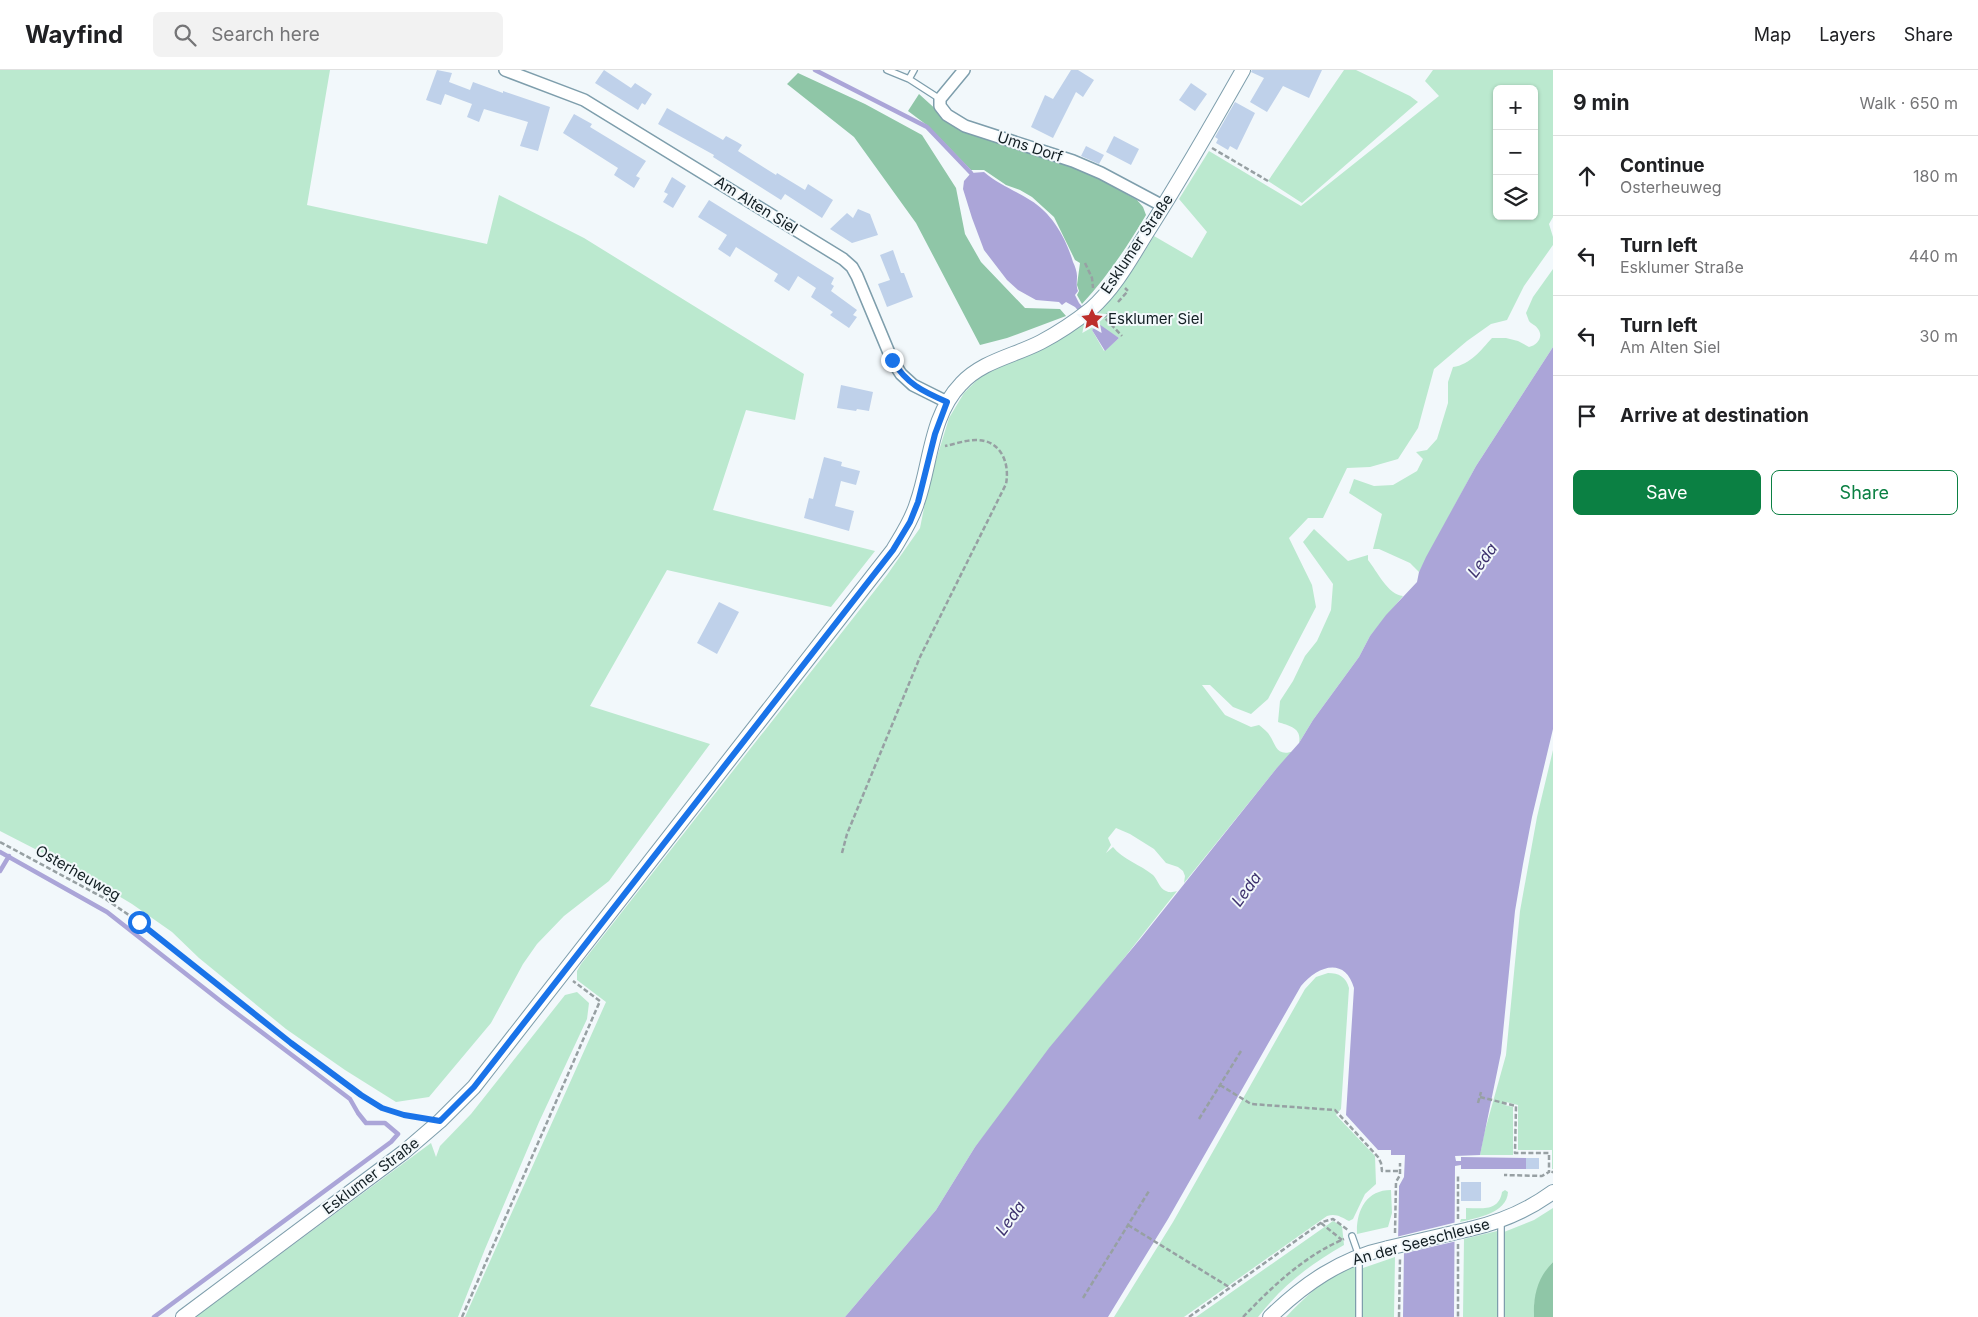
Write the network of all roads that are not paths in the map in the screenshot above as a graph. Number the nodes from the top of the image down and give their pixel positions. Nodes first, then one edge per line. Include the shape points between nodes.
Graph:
1 (505, 70) edge
2 (887, 70) edge
3 (914, 70) edge
4 (964, 70) edge
5 (1244, 70) edge
6 (909, 79) junction
7 (940, 99) junction
8 (1163, 206) junction
9 (947, 402) junction
10 (1553, 1192) edge
11 (1500, 1221) junction
12 (1352, 1236) dead end
13 (1359, 1256) junction
14 (183, 1317) edge
15 (1270, 1317) edge
16 (1359, 1317) edge
17 (1501, 1317) edge

1 - 9 street, Am Alten Siel via 584,100 843,259 857,276 901,374 913,385
2 - 6 lane
3 - 6 lane
4 - 7 street
5 - 8 street, Esklumer Straße
6 - 7 lane
7 - 8 street, Ums Dorf via 940,106 947,115 965,126 1072,161
8 - 9 street, Esklumer Straße via 1124,269 1091,309 1041,342 972,374
9 - 14 street, Esklumer Straße via 937,426 918,502 893,550 474,1087 404,1152
10 - 11 street, An der Seeschleuse
11 - 13 street, An der Seeschleuse, bridge
11 - 17 lane
12 - 13 lane
13 - 15 street, An der Seeschleuse via 1315,1279
13 - 16 lane

